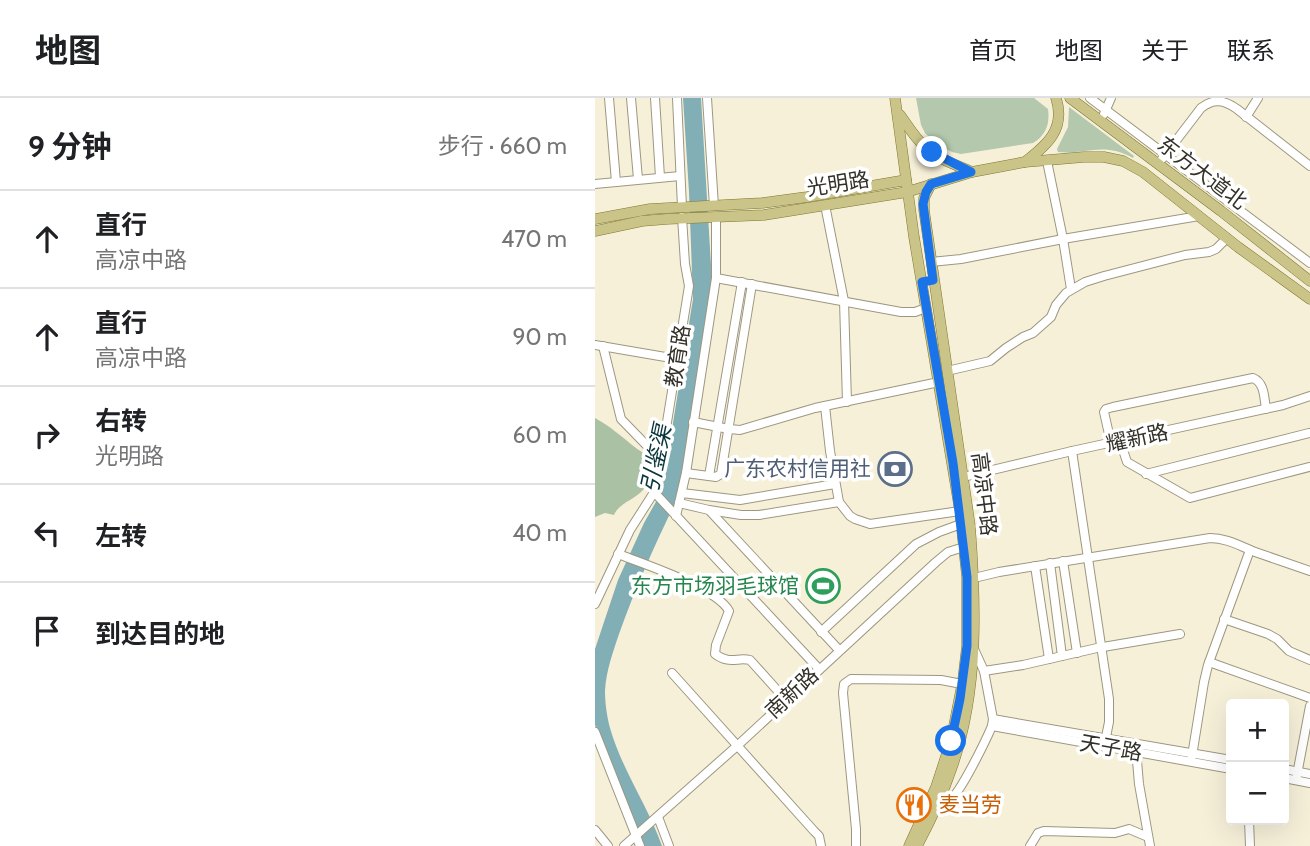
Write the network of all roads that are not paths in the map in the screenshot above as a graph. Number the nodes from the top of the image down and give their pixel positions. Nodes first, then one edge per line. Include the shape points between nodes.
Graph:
1 (609, 98) edge
2 (631, 98) edge
3 (655, 98) edge
4 (677, 98) edge
5 (707, 98) edge
6 (895, 98) edge
7 (1056, 98) edge
8 (1070, 98) edge
9 (1090, 98) edge
10 (1111, 98) edge
11 (1258, 98) edge
12 (1106, 110) junction
13 (897, 112) junction
14 (1246, 117) junction
15 (1099, 120) junction
16 (1165, 154) junction
17 (1084, 157) joint
18 (1047, 161) junction
19 (1024, 162) junction
20 (1158, 164) junction
21 (1310, 166) edge
22 (971, 172) junction
23 (680, 176) junction
24 (660, 177) junction
25 (638, 179) junction
26 (906, 180) junction
27 (616, 182) junction
28 (595, 184) edge
29 (931, 184) junction
30 (855, 189) junction
31 (907, 192) junction
32 (856, 201) junction
33 (1228, 201) junction
34 (825, 205) junction
35 (712, 211) junction
36 (1221, 211) junction
37 (684, 212) junction
38 (1199, 216) junction
39 (595, 217) edge
40 (1242, 228) junction
41 (595, 231) edge
42 (1063, 239) junction
43 (1230, 240) junction
44 (1309, 260) edge
45 (931, 262) junction
46 (1298, 272) junction
47 (716, 278) junction
48 (933, 280) junction
49 (1310, 281) edge
50 (742, 282) junction
51 (922, 282) junction
52 (752, 284) junction
53 (1071, 289) junction
54 (1310, 299) edge
55 (844, 301) junction
56 (926, 308) junction
57 (599, 346) edge
58 (677, 359) junction
59 (947, 371) junction
60 (939, 382) junction
61 (1310, 396) edge
62 (847, 402) junction
63 (1310, 403) edge
64 (1283, 405) junction
65 (825, 406) junction
66 (1266, 409) junction
67 (693, 422) junction
68 (717, 427) junction
69 (729, 429) junction
70 (1309, 433) edge
71 (1115, 442) junction
72 (1072, 451) junction
73 (661, 459) junction
74 (1309, 467) edge
75 (686, 473) junction
76 (1146, 474) junction
77 (709, 476) junction
78 (963, 477) junction
79 (835, 484) junction
80 (682, 493) junction
81 (656, 494) junction
82 (839, 502) junction
83 (679, 503) junction
84 (709, 510) junction
85 (960, 511) junction
86 (674, 514) junction
87 (961, 524) junction
88 (964, 547) junction
89 (1250, 550) junction
90 (623, 556) junction
91 (1087, 557) junction
92 (1063, 561) junction
93 (1050, 563) junction
94 (1034, 566) junction
95 (1310, 571) edge
96 (974, 578) junction
97 (595, 604) edge
98 (1224, 619) junction
99 (821, 632) junction
100 (1180, 634) dead end
101 (973, 647) junction
102 (1102, 648) junction
103 (839, 650) junction
104 (1077, 653) junction
105 (1062, 656) junction
106 (1049, 659) junction
107 (1310, 660) edge
108 (1209, 662) junction
109 (819, 669) junction
110 (984, 671) junction
111 (672, 673) dead end
112 (962, 684) junction
113 (1310, 698) edge
114 (786, 700) junction
115 (1310, 706) edge
116 (993, 722) junction
117 (595, 732) edge
118 (1105, 743) junction
119 (737, 746) junction
120 (1136, 748) junction
121 (1192, 758) junction
122 (1226, 760) edge
123 (1226, 768) edge
124 (1289, 772) edge
125 (1310, 774) edge
126 (1297, 776) junction
127 (1289, 777) edge
128 (1310, 783) edge
129 (934, 803) junction
130 (656, 818) junction
131 (1249, 825) edge
132 (595, 830) edge
133 (639, 833) junction
134 (1149, 841) edge
135 (608, 846) edge
136 (624, 846) edge
137 (640, 846) edge
138 (669, 846) edge
139 (821, 846) edge
140 (856, 846) edge
141 (909, 846) edge
142 (917, 846) edge
143 (1030, 846) edge
144 (1250, 846) edge

1 - 27 street
2 - 25 street
3 - 24 street
4 - 23 street, 教育路
5 - 35 street
6 - 13 main road, 高凉中路
7 - 19 main road via 1055,132
8 - 15 main road, 东方大道北
9 - 12 street
10 - 12 street
11 - 14 street
12 - 15 street
12 - 16 street
13 - 22 main road via 928,150
13 - 26 main road, 高凉中路
14 - 16 street via 1225,102 1210,102
14 - 21 street
15 - 20 main road, 东方大道北
16 - 20 street
16 - 33 street
17 - 18 main road, 光明路
17 - 38 main road, 东方大道北 via 1129,164
18 - 19 main road, 光明路
18 - 42 street
19 - 22 main road, 光明路
20 - 36 main road, 东方大道北
22 - 29 main road, 光明路
23 - 24 street
23 - 37 street, 教育路
24 - 25 street
25 - 27 street
26 - 30 main road, 光明路
26 - 31 main road, 高凉中路
27 - 28 street
29 - 31 main road, 光明路
29 - 45 main road, 高凉中路 via 923,204
30 - 32 main road
30 - 35 main road, 光明路
31 - 32 main road, 光明路
31 - 51 main road, 高凉中路
32 - 34 main road, 光明路
33 - 36 main road
33 - 44 street
34 - 35 main road, 光明路 via 764,215
34 - 55 street
35 - 37 main road, 光明路
35 - 47 street
36 - 40 main road, 东方大道北
37 - 39 main road, 光明路 via 637,210
37 - 41 main road, 光明路
37 - 58 street, 教育路 via 689,286
38 - 42 street
38 - 43 main road, 东方大道北
40 - 43 main road
40 - 46 main road, 东方大道北
42 - 45 street
42 - 53 street
43 - 53 street via 1209,252 1104,275
43 - 54 main road, 东方大道北
44 - 46 street
45 - 48 main road, 高凉中路
46 - 49 main road, 东方大道北
47 - 50 street
47 - 67 street
48 - 51 main road
48 - 59 main road, 高凉中路
50 - 52 street
50 - 68 street
51 - 56 main road, 高凉中路
52 - 55 street
52 - 69 street
53 - 59 street via 1033,333 990,361
55 - 56 street via 901,312
55 - 62 street
56 - 60 main road, 高凉中路
57 - 58 street
57 - 73 street via 621,419
58 - 73 street, 教育路
59 - 78 main road, 高凉中路
60 - 62 street
60 - 85 main road, 高凉中路
61 - 64 street, 耀新路
62 - 65 street
63 - 64 street
64 - 66 street, 耀新路
65 - 69 street via 750,428
65 - 79 street
66 - 71 street, 耀新路
66 - 71 street via 1262,385 1253,378 1113,407 1104,414
67 - 68 street
67 - 75 street
68 - 69 street
68 - 77 street
69 - 77 street via 722,474
70 - 76 street
71 - 72 street, 耀新路
71 - 76 street via 1127,462
72 - 78 street, 耀新路
72 - 91 street
73 - 81 street, 教育路
74 - 76 street via 1193,498
75 - 77 street
75 - 80 street
78 - 96 main road, 高凉中路
79 - 80 street via 740,500
79 - 82 street
80 - 83 street
81 - 86 street
81 - 90 street, 教育路 via 630,530
82 - 84 street via 759,515
82 - 85 street via 850,516 870,524
83 - 84 street
83 - 86 street
84 - 99 street
85 - 87 main road, 高凉中路
86 - 109 street
87 - 88 main road, 高凉中路
87 - 99 street via 916,544
88 - 103 street, 南新路 via 944,555
88 - 112 main road, 高凉中路 via 967,646
89 - 91 street via 1210,538
89 - 95 street
89 - 98 street
90 - 97 street, 教育路
90 - 114 street via 724,603 729,611 715,654 732,661 750,660
91 - 92 street
91 - 102 street
92 - 93 street
92 - 104 street
93 - 94 street
93 - 105 street
94 - 96 street
94 - 106 street
96 - 101 main road, 高凉中路
98 - 107 street via 1268,634
98 - 108 street
99 - 103 street
100 - 102 street
101 - 110 street
101 - 129 main road, 高凉中路 via 964,721 953,764
102 - 104 street
102 - 118 street via 1109,698
103 - 109 street, 南新路
104 - 105 street
105 - 106 street
106 - 110 street
108 - 113 street
108 - 121 street
109 - 114 street, 南新路
110 - 116 street
111 - 119 street
112 - 129 main road, 高凉中路
112 - 140 street via 851,679 844,684
114 - 119 street, 南新路
115 - 126 street
116 - 118 street, 天子路
116 - 129 street via 953,797
117 - 133 street
118 - 120 street, 天子路
119 - 130 street, 南新路
119 - 139 street via 819,836
120 - 121 street, 天子路
120 - 134 street
121 - 122 street, 天子路
121 - 123 street, 天子路
124 - 126 street
125 - 126 street
126 - 127 street
126 - 128 street
129 - 141 main road, 高凉中路
129 - 142 main road, 高凉中路
130 - 133 street, 南新路
130 - 138 street
131 - 144 street
132 - 135 street
133 - 136 street, 南新路
133 - 137 street
134 - 143 street via 1130,829 1115,833 1044,831

